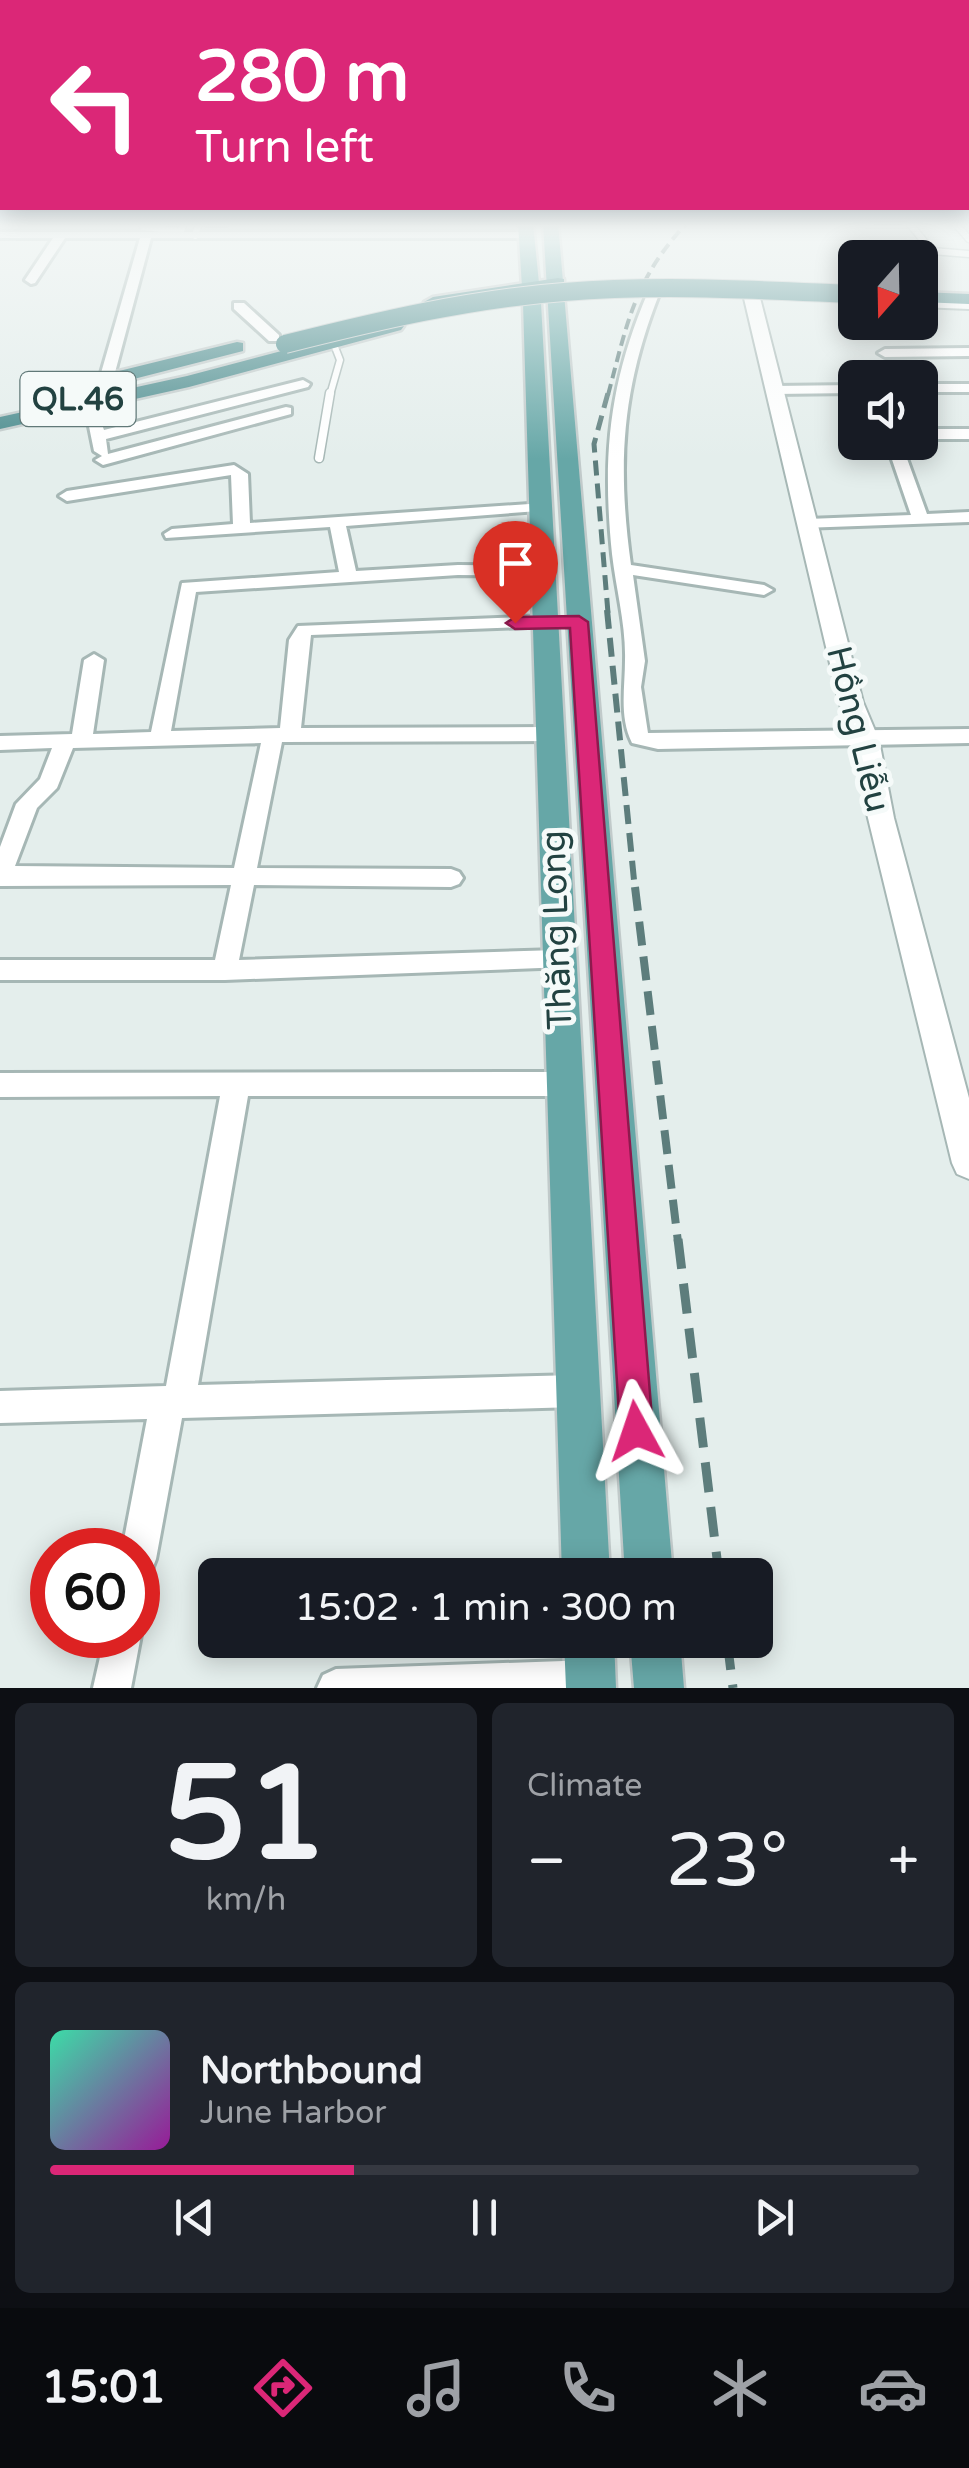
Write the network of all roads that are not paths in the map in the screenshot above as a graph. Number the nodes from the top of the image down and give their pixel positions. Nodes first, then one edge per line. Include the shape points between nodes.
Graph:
1 (127, 302) edge
2 (484, 302) edge
3 (492, 302) edge
4 (503, 302) edge
5 (545, 302) edge
6 (546, 302) edge
7 (650, 302) edge
8 (752, 302) edge
9 (238, 306) dead end
10 (279, 341) junction
11 (333, 342) junction
12 (969, 352) edge
13 (885, 353) dead end
14 (106, 380) junction
15 (303, 384) dead end
16 (838, 388) edge
17 (938, 388) edge
18 (969, 388) edge
19 (774, 390) junction
20 (89, 404) junction
21 (286, 411) dead end
22 (0, 417) edge
23 (938, 434) edge
24 (969, 434) edge
25 (100, 436) junction
26 (319, 458) dead end
27 (103, 460) junction
28 (900, 460) edge
29 (112, 488) junction
30 (67, 496) dead end
31 (538, 506) junction
32 (969, 516) edge
33 (921, 519) junction
34 (337, 521) junction
35 (808, 524) junction
36 (242, 529) junction
37 (172, 534) dead end
38 (624, 569) junction
39 (543, 571) junction
40 (348, 578) junction
41 (764, 590) dead end
42 (546, 622) junction
43 (579, 622) junction
44 (94, 660) dead end
45 (548, 734) junction
46 (282, 735) junction
47 (969, 736) edge
48 (160, 738) junction
49 (74, 740) junction
50 (866, 740) junction
51 (0, 743) edge
52 (0, 876) edge
53 (243, 878) junction
54 (450, 878) dead end
55 (558, 960) junction
56 (0, 970) edge
57 (225, 970) junction
58 (563, 1084) junction
59 (0, 1086) edge
60 (236, 1086) junction
61 (961, 1100) edge
62 (969, 1163) edge
63 (576, 1391) junction
64 (172, 1402) junction
65 (0, 1407) edge
66 (145, 1528) edge
67 (585, 1558) edge
68 (648, 1558) edge
69 (118, 1658) edge
70 (656, 1658) edge
71 (590, 1669) edge
72 (112, 1688) edge
73 (336, 1688) edge
74 (659, 1688) edge

1 - 14 street
2 - 10 highway, QL.46, bridge
3 - 10 highway
4 - 11 highway
5 - 31 main road, Thăng Long
6 - 43 main road, Thăng Long
7 - 38 street via 619,405 615,462
8 - 19 street, Hồng Liễu
9 - 10 street
10 - 14 highway
10 - 22 highway, QL.46
11 - 20 highway
11 - 26 lane via 340,360
12 - 13 street
14 - 22 highway
15 - 25 street
16 - 19 street
17 - 18 street
19 - 35 street, Hồng Liễu
20 - 22 highway
20 - 25 street
21 - 27 street
23 - 24 street
25 - 27 street
27 - 29 street
28 - 33 street
29 - 30 street
29 - 36 street via 234,470 243,490
31 - 34 street
31 - 39 main road, Thăng Long
32 - 33 street
33 - 35 street
34 - 36 street
34 - 40 street
35 - 50 street, Hồng Liễu
36 - 37 street
38 - 41 street
38 - 50 street via 632,687 644,742
39 - 40 street
39 - 42 main road, Thăng Long
40 - 48 street via 186,588
42 - 43 main road
42 - 45 main road, Thăng Long
42 - 46 street via 305,630
43 - 68 main road, Thăng Long
44 - 49 street
45 - 46 street
45 - 55 main road, Thăng Long
46 - 48 street
46 - 53 street
47 - 50 street
48 - 49 street
49 - 51 street
49 - 52 street via 49,783 27,804
50 - 61 street, Hồng Liễu
52 - 53 street
53 - 54 street
53 - 57 street
55 - 57 street
55 - 58 main road, Thăng Long
56 - 57 street
58 - 60 street
58 - 63 main road, Thăng Long
59 - 60 street
60 - 64 street
61 - 62 street, Hồng Liễu
63 - 64 street
63 - 67 main road, Thăng Long
64 - 65 street
64 - 66 street
69 - 72 street
70 - 74 main road
71 - 73 street

